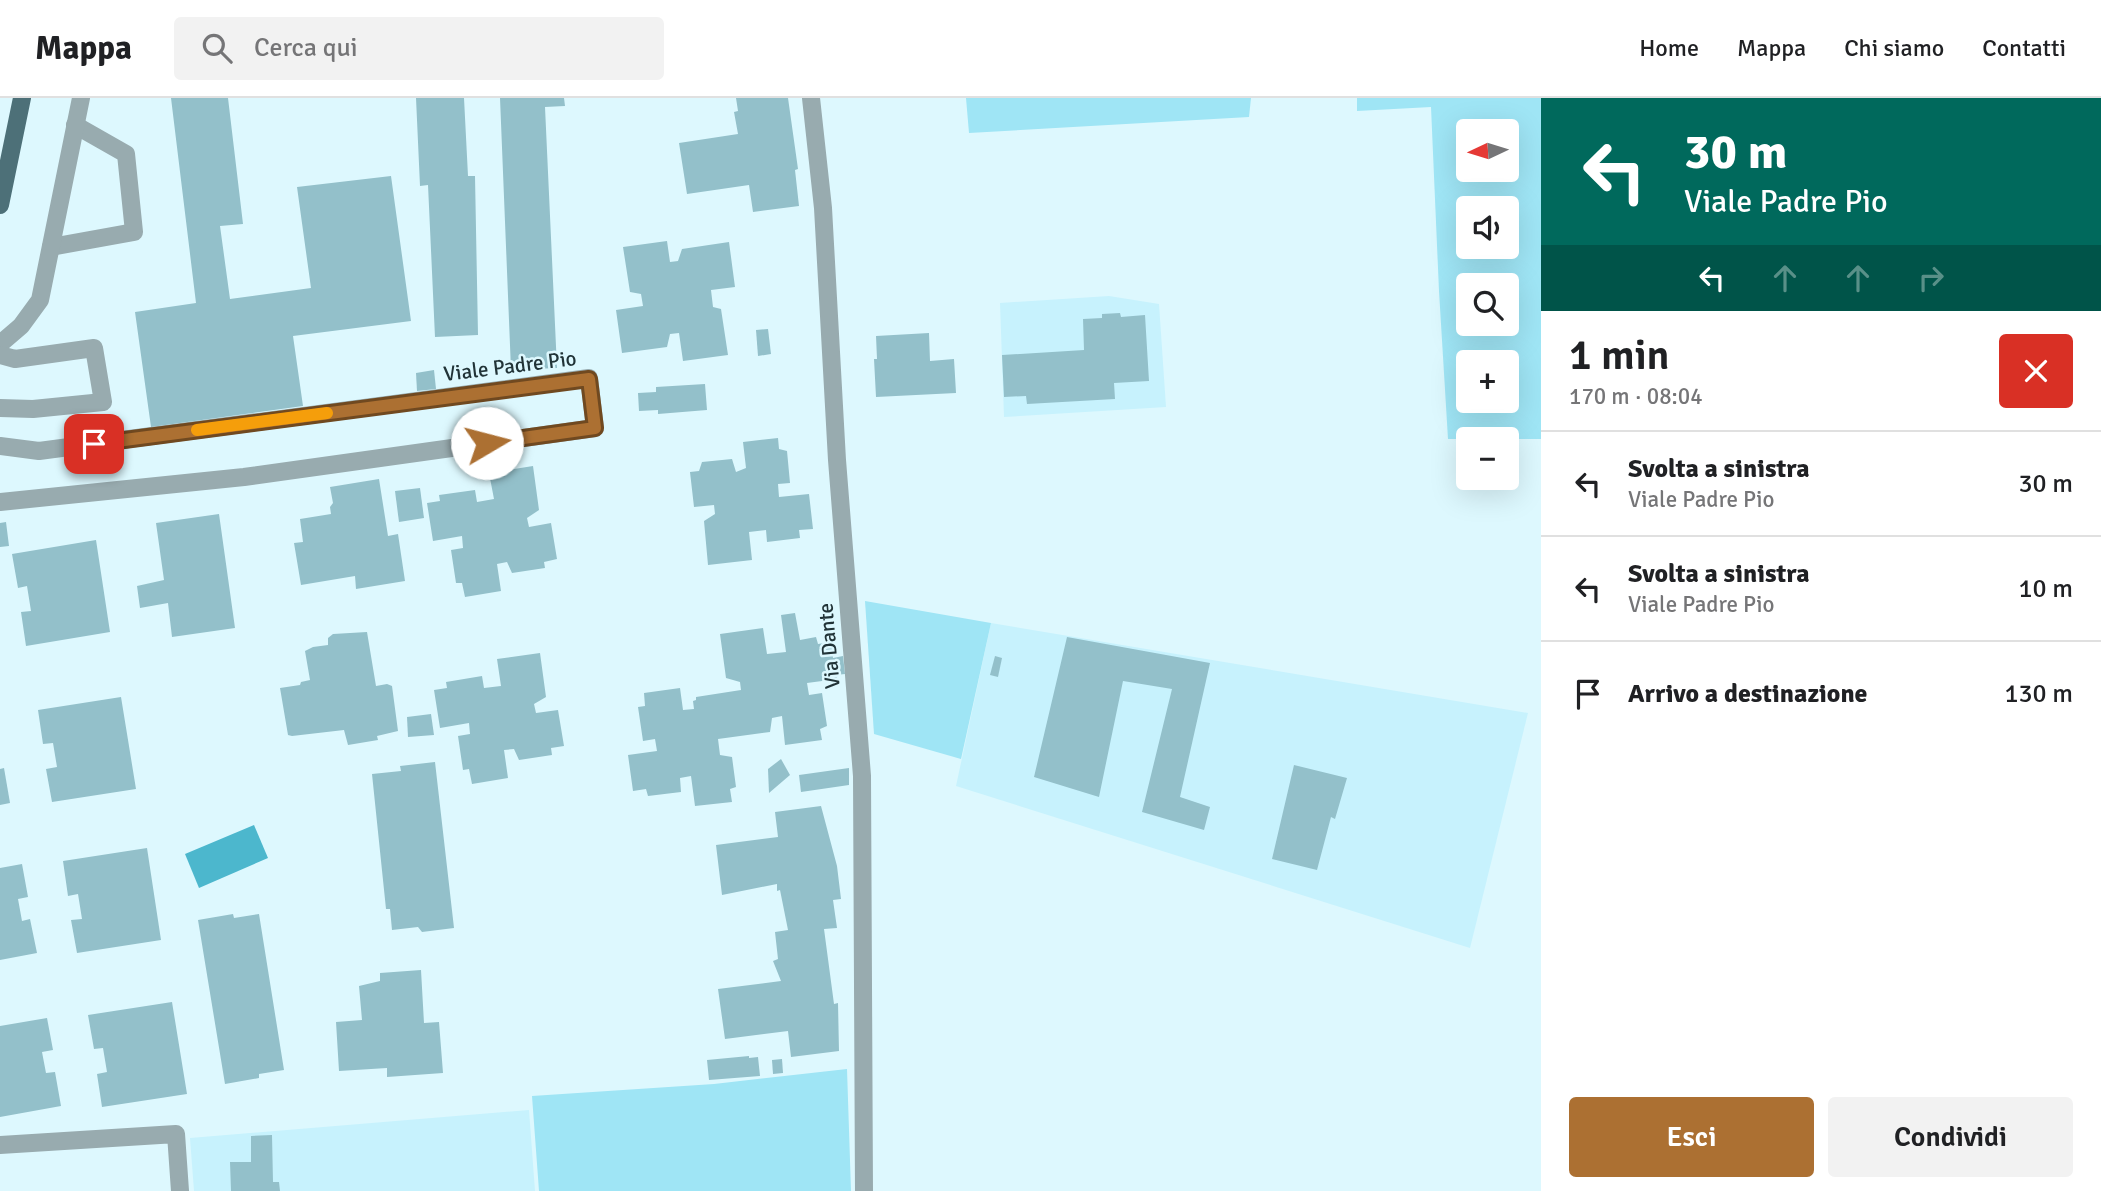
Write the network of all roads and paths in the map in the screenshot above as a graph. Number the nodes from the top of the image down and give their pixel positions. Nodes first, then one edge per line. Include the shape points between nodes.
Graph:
1 (22, 98) edge
2 (81, 98) edge
3 (811, 98) edge
4 (75, 125) junction
5 (0, 205) edge
6 (51, 247) junction
7 (0, 345) edge
8 (0, 355) edge
9 (0, 408) edge
10 (0, 446) edge
11 (0, 502) edge
12 (0, 1145) edge
13 (180, 1191) edge
14 (864, 1191) edge

1 - 5 main road
2 - 4 street
3 - 14 street, Via Dante via 823,208 862,776
4 - 6 street
4 - 6 street via 126,154 134,232
6 - 7 street via 40,300
8 - 9 street via 15,359 94,348 103,402
10 - 11 street, Viale Padre Pio via 39,451 589,379 595,428 244,477
12 - 13 street via 176,1134

